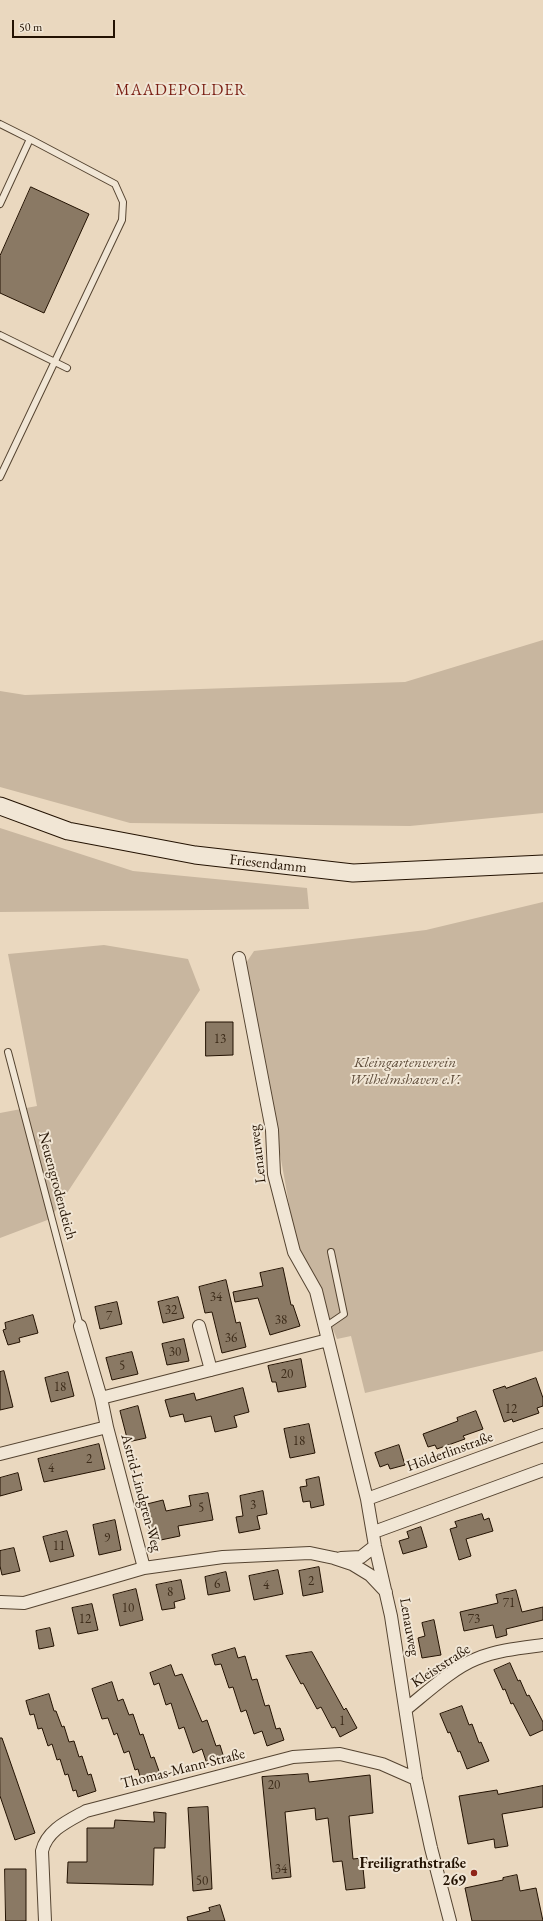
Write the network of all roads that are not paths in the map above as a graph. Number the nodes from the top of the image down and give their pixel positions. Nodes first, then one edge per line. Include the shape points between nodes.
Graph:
1 (0, 124) edge
2 (30, 139) junction
3 (0, 204) edge
4 (0, 335) edge
5 (55, 362) junction
6 (67, 368) dead end
7 (0, 478) edge
8 (0, 806) edge
9 (543, 864) edge
10 (239, 958) dead end
11 (8, 1052) dead end
12 (332, 1252) dead end
13 (80, 1326) joint
14 (199, 1326) dead end
15 (325, 1327) junction
16 (328, 1340) junction
17 (211, 1370) junction
18 (101, 1398) junction
19 (107, 1427) junction
20 (543, 1436) edge
21 (0, 1454) edge
22 (543, 1470) edge
23 (367, 1499) junction
24 (374, 1532) junction
25 (375, 1546) junction
26 (334, 1558) junction
27 (144, 1568) junction
28 (387, 1592) junction
29 (1, 1602) edge
30 (543, 1645) edge
31 (406, 1709) junction
32 (416, 1779) junction
33 (45, 1921) edge
34 (450, 1921) edge

1 - 2 lane
2 - 3 lane
2 - 5 lane via 115,184 123,202 122,220
4 - 5 lane
5 - 6 lane
5 - 7 lane
8 - 9 main road, Friesendamm via 68,831 195,856 345,872
10 - 15 street, Lenauweg via 272,1130 274,1174 294,1252 316,1292
11 - 13 lane, Neuengrodendeich
12 - 15 lane via 344,1314
13 - 18 street, Astrid-Lindgren-Weg
14 - 17 street
15 - 16 street, Lenauweg
16 - 17 street
16 - 23 street, Lenauweg
17 - 18 street
18 - 19 street, Astrid-Lindgren-Weg
19 - 21 street, Astrid-Lindgren-Weg
19 - 27 street, Astrid-Lindgren-Weg
20 - 23 street, Hölderlinstraße
22 - 24 street
23 - 24 street, Lenauweg
24 - 25 street, Lenauweg
25 - 26 street via 361,1557
25 - 28 street, Lenauweg
26 - 27 street via 310,1553 223,1557
26 - 28 street via 352,1564 370,1575
27 - 29 street via 24,1603
28 - 31 street, Lenauweg
30 - 31 street, Kleiststraße via 510,1649 476,1659
31 - 32 street, Lenauweg
32 - 33 street, Thomas-Mann-Straße via 382,1764 340,1754 293,1757 86,1811 61,1824 44,1841 42,1851
32 - 34 street, Lenauweg

